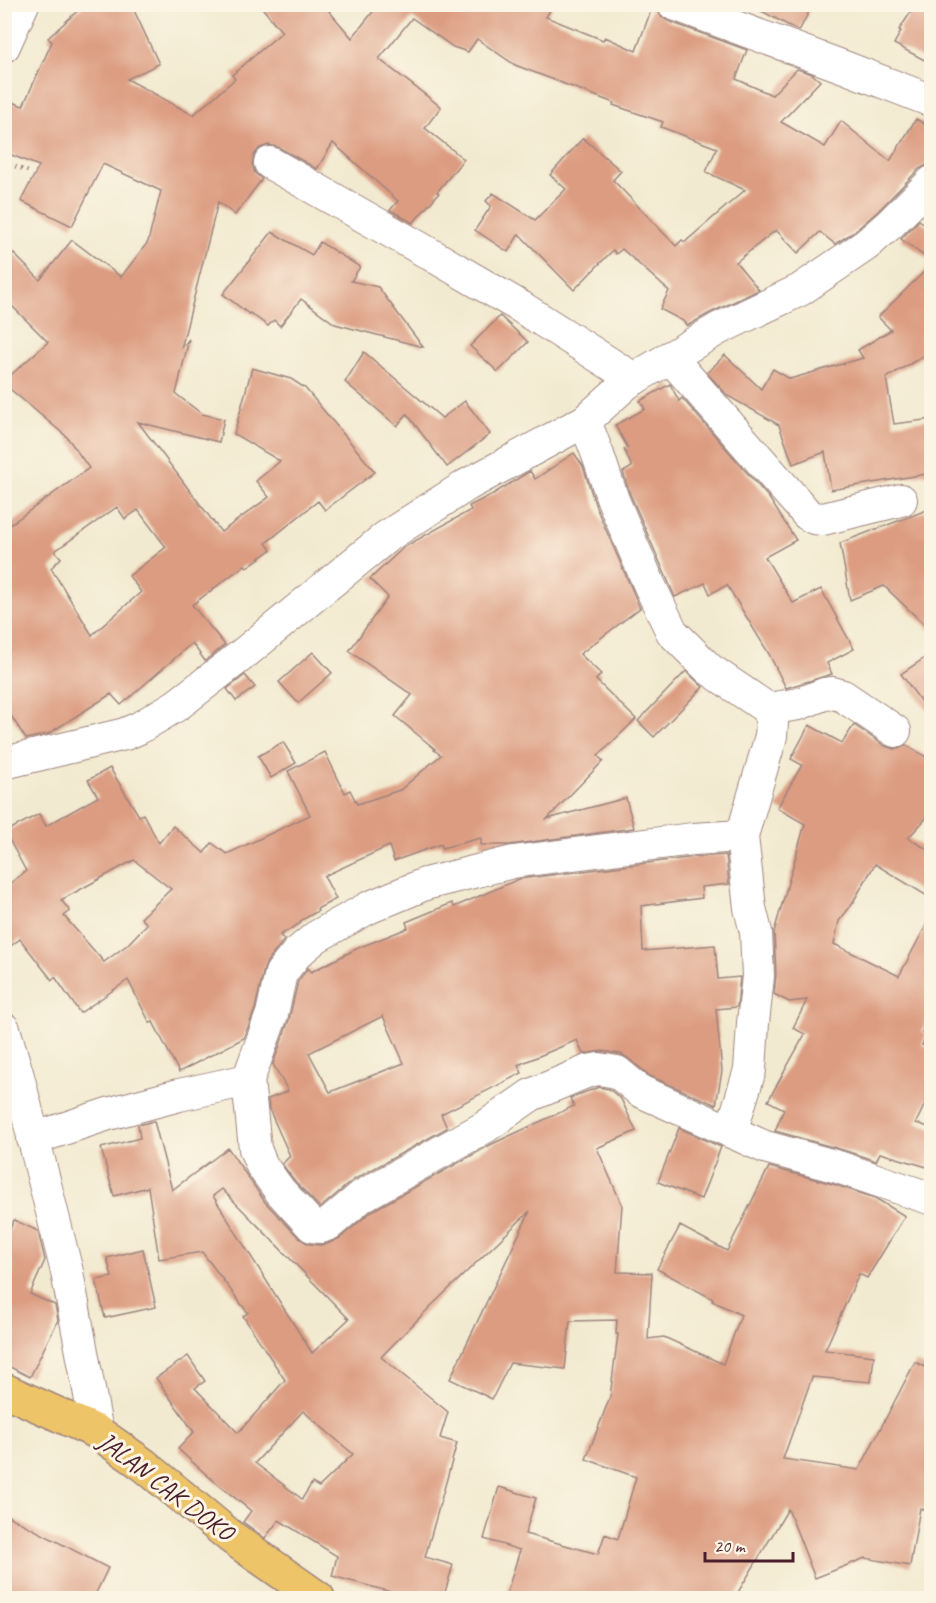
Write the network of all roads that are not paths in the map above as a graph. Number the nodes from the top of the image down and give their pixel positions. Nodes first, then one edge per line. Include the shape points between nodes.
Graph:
1 (23, 4) edge
2 (674, 4) edge
3 (4, 46) edge
4 (932, 101) edge
5 (270, 163) dead end
6 (932, 182) edge
7 (670, 357) junction
8 (634, 378) junction
9 (585, 421) junction
10 (901, 500) dead end
11 (768, 709) junction
12 (895, 731) dead end
13 (4, 763) edge
14 (742, 836) junction
15 (4, 1029) edge
16 (248, 1080) junction
17 (730, 1132) junction
18 (33, 1139) junction
19 (932, 1199) edge
20 (4, 1390) edge
21 (97, 1432) junction
22 (318, 1599) edge

1 - 3 street
2 - 4 street
5 - 8 street via 521,307
6 - 7 street via 866,245 800,290
7 - 8 street
7 - 10 street via 807,514 823,519
8 - 9 street
9 - 11 street via 613,501 672,632 709,669
9 - 13 street via 466,485 386,537 225,668 139,728
11 - 12 street via 833,693
11 - 14 street via 771,736
14 - 16 street via 513,862 425,884 368,908 316,937 281,973 272,1014
14 - 17 street via 756,932 758,976 750,1070
15 - 18 street
16 - 17 street via 255,1149 262,1166 312,1226 321,1227 362,1196 485,1127 531,1095 588,1071 617,1072 640,1091
16 - 18 street via 108,1114
17 - 19 street via 765,1147
18 - 21 street via 67,1272
20 - 21 main road, JALAN CAK DOKO
21 - 22 main road, JALAN CAK DOKO

